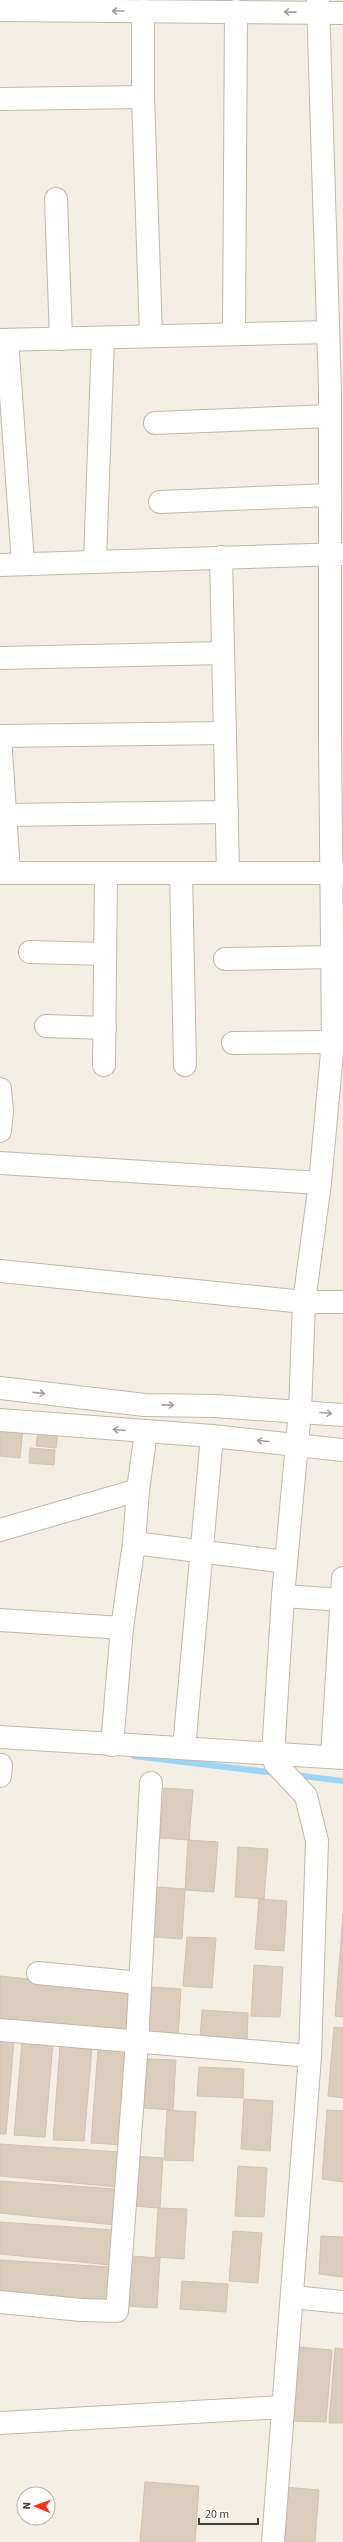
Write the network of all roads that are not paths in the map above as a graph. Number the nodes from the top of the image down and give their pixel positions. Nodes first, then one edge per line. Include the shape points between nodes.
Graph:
1 (318, 6) edge
2 (0, 10) edge
3 (143, 11) junction
4 (236, 11) junction
5 (343, 13) edge
6 (143, 97) junction
7 (0, 99) edge
8 (56, 199) dead end
9 (328, 332) junction
10 (234, 334) junction
11 (151, 336) junction
12 (103, 338) junction
13 (61, 339) junction
14 (4, 340) edge
15 (6, 396) edge
16 (330, 416) junction
17 (155, 423) dead end
18 (8, 471) edge
19 (330, 495) junction
20 (160, 502) dead end
21 (337, 554) edge
22 (221, 557) junction
23 (95, 560) junction
24 (22, 563) junction
25 (0, 565) edge
26 (223, 653) junction
27 (337, 656) edge
28 (0, 658) edge
29 (225, 733) junction
30 (0, 736) edge
31 (336, 737) edge
32 (227, 812) junction
33 (5, 815) junction
34 (337, 827) edge
35 (106, 872) junction
36 (228, 872) junction
37 (5, 873) edge
38 (181, 873) junction
39 (338, 873) edge
40 (30, 952) dead end
41 (105, 954) junction
42 (333, 957) junction
43 (225, 959) dead end
44 (338, 984) edge
45 (46, 1026) dead end
46 (105, 1028) junction
47 (333, 1042) junction
48 (233, 1043) dead end
49 (104, 1064) dead end
50 (185, 1065) dead end
51 (337, 1067) edge
52 (0, 1089) edge
53 (0, 1128) edge
54 (0, 1163) edge
55 (320, 1183) junction
56 (0, 1271) edge
57 (304, 1302) junction
58 (343, 1302) edge
59 (0, 1388) edge
60 (300, 1411) junction
61 (343, 1415) edge
62 (0, 1420) edge
63 (146, 1432) junction
64 (212, 1436) junction
65 (297, 1444) junction
66 (343, 1450) edge
67 (138, 1490) junction
68 (0, 1530) edge
69 (134, 1543) junction
70 (201, 1553) junction
71 (286, 1562) junction
72 (343, 1578) edge
73 (283, 1596) junction
74 (342, 1600) edge
75 (0, 1620) edge
76 (122, 1628) junction
77 (0, 1737) edge
78 (112, 1745) junction
79 (184, 1748) junction
80 (274, 1758) junction
81 (338, 1758) edge
82 (151, 1783) dead end
83 (38, 1973) dead end
84 (140, 1983) junction
85 (0, 2030) edge
86 (137, 2042) junction
87 (310, 2056) junction
88 (293, 2297) junction
89 (0, 2302) edge
90 (343, 2302) edge
91 (283, 2407) junction
92 (0, 2423) edge
93 (273, 2542) edge

1 -> 4 street
1 - 5 street
1 - 9 street
3 -> 2 street
3 - 4 street
3 - 6 street
4 - 10 street
6 - 7 street
6 - 11 street
8 - 13 street
9 - 10 street
9 - 16 street
10 - 11 street
11 - 12 street
12 - 13 street
12 - 23 street
13 - 14 street
14 - 15 street
15 - 18 street
16 - 17 street
16 - 19 street
18 - 24 street
19 - 20 street
19 - 21 street
21 - 22 street
21 - 27 street
22 - 23 street
22 - 26 street
23 - 24 street
24 - 25 street
26 - 28 street
26 - 29 street
27 - 31 street
29 - 30 street
29 - 32 street
30 - 33 street
31 - 34 street
32 - 33 street
32 - 36 street
33 - 37 street
34 - 39 street
35 - 37 street
35 - 38 street
35 - 41 street
36 - 38 street
36 - 39 street
38 - 50 street
39 - 42 street
40 - 41 street
41 - 46 street
42 - 43 street
42 - 44 street
44 - 47 street
45 - 46 street
46 - 49 street
47 - 48 street
47 - 51 street
51 - 55 street
52 - 53 street
54 - 55 street
55 - 57 street
56 - 57 street
57 - 58 street
57 - 60 street
59 -> 60 street via 145,1405
60 -> 61 street
60 - 65 street
63 -> 62 street
63 - 64 street
63 - 67 street
65 -> 64 street
64 - 70 street
65 - 66 street
65 - 71 street
67 - 68 street
67 - 69 street
69 - 70 street
69 - 76 street
70 - 71 street
70 - 79 street
71 - 73 street
72 - 74 street
73 - 74 street
73 - 80 street
74 - 81 street
75 - 76 street
76 - 78 street
77 - 78 street
78 - 79 street
79 - 80 street
80 - 81 street
80 - 87 street via 306,1796 317,1841
82 - 84 street
83 - 84 street
84 - 86 street
85 - 86 street
86 - 87 street
86 - 89 street via 117,2311
87 - 88 street
88 - 90 street
88 - 91 street
91 - 92 street
91 - 93 street

